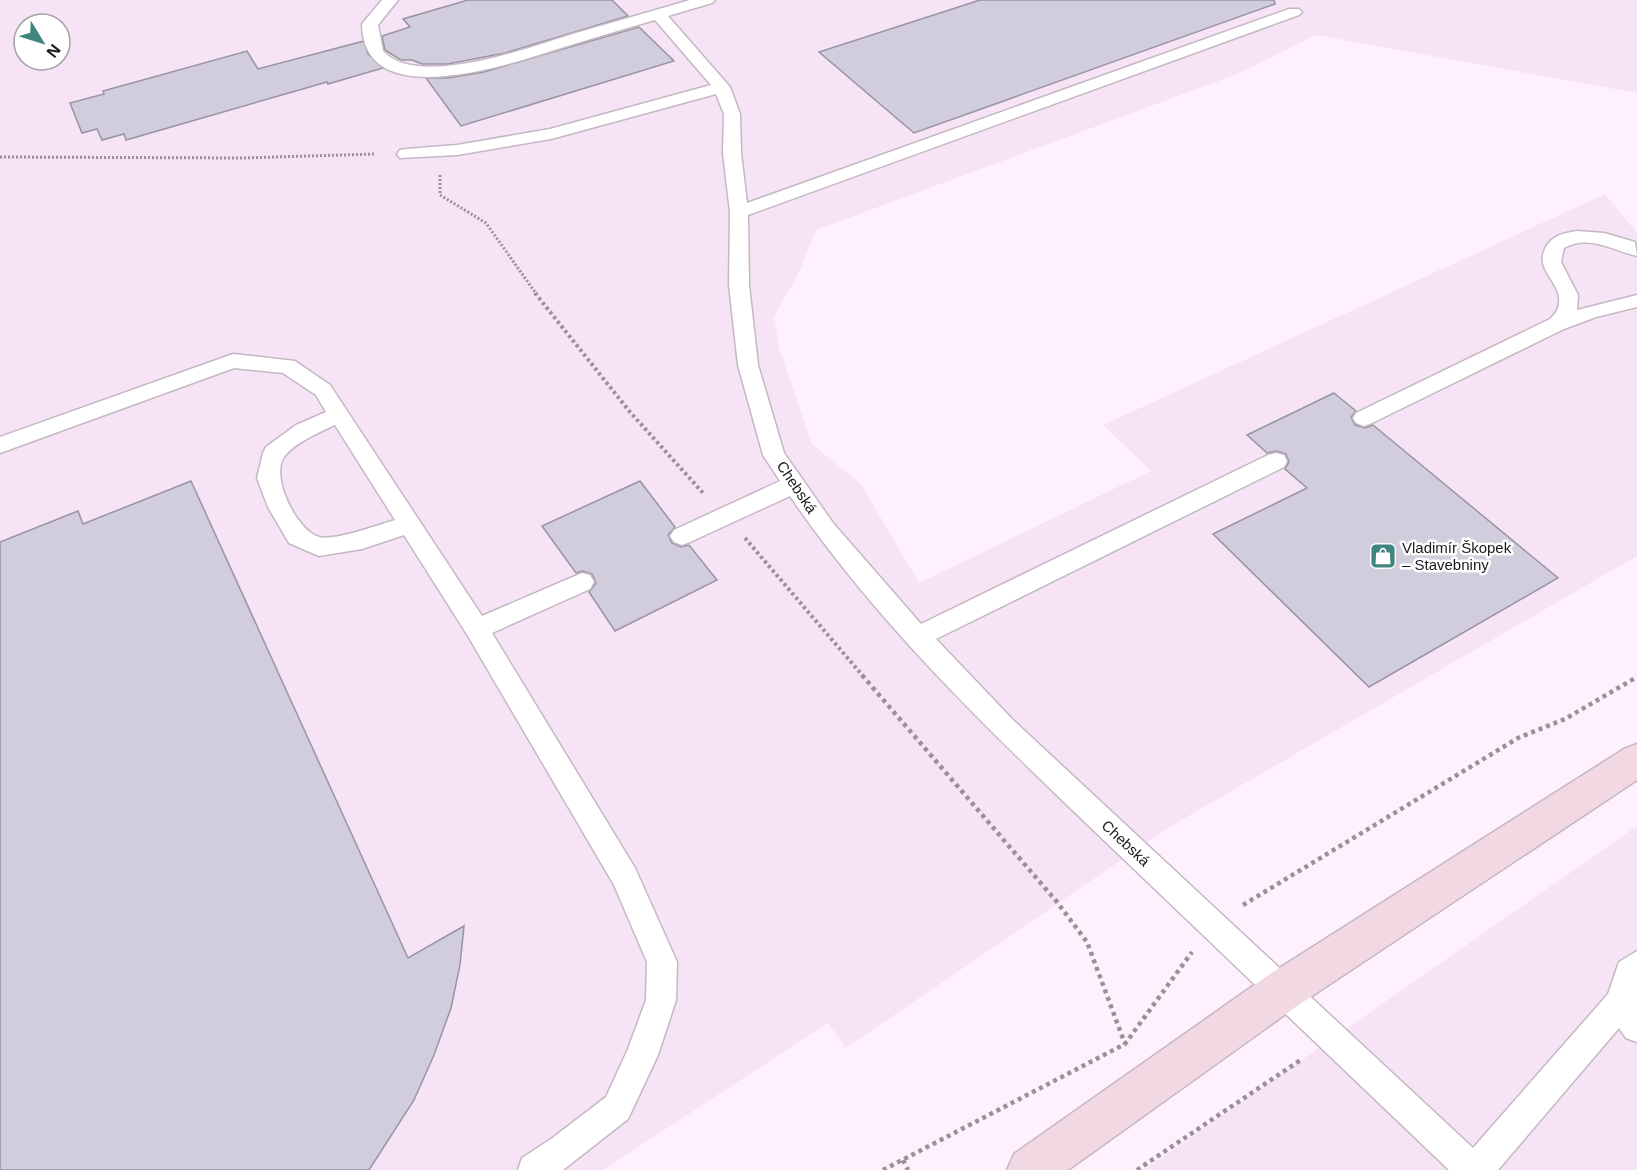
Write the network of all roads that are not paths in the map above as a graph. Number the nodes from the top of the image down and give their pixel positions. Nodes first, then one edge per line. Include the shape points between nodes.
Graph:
1 (390, 0) edge
2 (707, 0) edge
3 (1294, 12) dead end
4 (658, 14) junction
5 (722, 87) junction
6 (406, 154) road end
7 (739, 212) junction
8 (1637, 250) edge
9 (1637, 302) edge
10 (1557, 324) junction
11 (339, 415) junction
12 (1364, 418) dead end
13 (0, 445) edge
14 (1276, 461) dead end
15 (794, 484) junction
16 (409, 524) junction
17 (682, 536) dead end
18 (582, 582) dead end
19 (477, 629) junction
20 (917, 637) junction
21 (1637, 760) edge
22 (1637, 966) edge
23 (1282, 991) junction
24 (1628, 1015) edge
25 (534, 1170) edge
26 (1030, 1170) edge
27 (1475, 1170) edge

1 - 4 lane via 370,24 371,46 392,65 438,72 479,66
2 - 4 lane
3 - 7 lane
4 - 5 lane
5 - 6 lane via 551,134 457,150
5 - 7 lane, Chebská via 732,114
7 - 15 lane, Chebská via 739,285 748,365 774,455
8 - 10 lane via 1585,236 1559,242 1552,250 1551,261 1570,304 1568,314
9 - 10 lane
10 - 12 lane
11 - 13 lane via 323,390 288,366 233,361
11 - 16 lane
11 - 16 lane via 304,430 274,453 268,478 297,537 319,547 363,540
14 - 20 lane
15 - 17 lane
15 - 20 lane, Chebská via 825,529
16 - 19 lane
18 - 19 lane
19 - 25 lane via 628,882 662,962 661,1000 642,1055 617,1108
20 - 23 lane, Chebská via 1004,728
21 - 23 main road
22 - 24 lane via 1630,972
23 - 26 main road
23 - 27 lane, Chebská
24 - 27 lane

